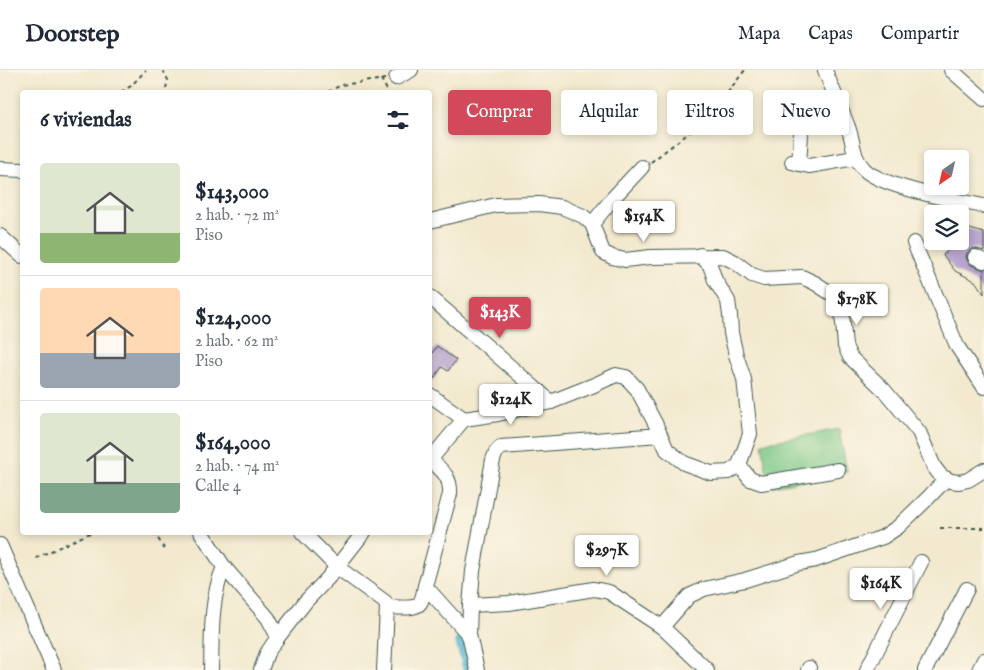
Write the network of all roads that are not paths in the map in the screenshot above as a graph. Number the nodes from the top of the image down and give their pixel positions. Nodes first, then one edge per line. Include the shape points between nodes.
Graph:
1 (411, 70) edge
2 (825, 70) edge
3 (951, 70) edge
4 (396, 78) road end
5 (984, 99) edge
6 (801, 135) edge
7 (855, 158) junction
8 (642, 167) road end
9 (0, 169) edge
10 (20, 170) edge
11 (984, 206) edge
12 (432, 221) edge
13 (592, 224) junction
14 (0, 236) edge
15 (914, 243) dead end
16 (20, 254) edge
17 (700, 255) junction
18 (432, 299) edge
19 (984, 387) edge
20 (432, 396) edge
21 (551, 402) junction
22 (464, 420) junction
23 (660, 435) junction
24 (432, 458) edge
25 (432, 462) edge
26 (739, 465) junction
27 (838, 470) dead end
28 (984, 470) edge
29 (946, 478) junction
30 (203, 535) edge
31 (305, 535) edge
32 (362, 535) edge
33 (0, 545) edge
34 (921, 562) dead end
35 (337, 567) junction
36 (224, 568) junction
37 (6, 574) edge
38 (425, 586) junction
39 (967, 589) dead end
40 (470, 605) junction
41 (387, 606) junction
42 (662, 627) junction
43 (469, 635) junction
44 (278, 637) junction
45 (984, 660) edge
46 (54, 670) edge
47 (211, 670) edge
48 (261, 670) edge
49 (384, 670) edge
50 (477, 670) edge
51 (707, 670) edge
52 (867, 670) edge
53 (925, 670) edge
54 (979, 670) edge

1 - 4 street
2 - 7 street via 849,129
3 - 5 street
6 - 7 street via 795,163 810,166
7 - 11 street via 864,170 880,180
8 - 13 street
9 - 10 street
12 - 13 street via 496,205 539,204 562,207 583,216
13 - 17 street via 603,252 612,257 624,260
14 - 16 street
15 - 19 street via 957,346
17 - 26 street via 710,266 728,301 731,333 744,379 750,434
17 - 29 street via 723,256 764,279 802,277 835,296 842,312 845,346 850,358 884,390 919,432 934,467 940,476
18 - 21 street
20 - 22 street
21 - 22 street
21 - 23 street via 616,375 626,377 637,389
22 - 24 street
23 - 26 street via 667,450 684,463 712,473 729,472
23 - 40 street via 501,447 493,460
25 - 38 street via 449,480 450,494
26 - 27 street via 750,479 761,483
28 - 29 street via 959,482
29 - 42 street via 884,537 816,560 704,589 689,596
30 - 36 street
31 - 35 street
32 - 35 street
33 - 37 street
34 - 52 street
35 - 41 street
35 - 44 street
36 - 44 street via 268,618
36 - 47 street via 218,580 213,613
37 - 46 street
38 - 41 street via 417,606
38 - 43 street
39 - 53 street
40 - 42 street via 509,603 594,589 609,592
40 - 43 street
41 - 49 street
42 - 51 street
43 - 50 street
44 - 48 street
45 - 54 street

